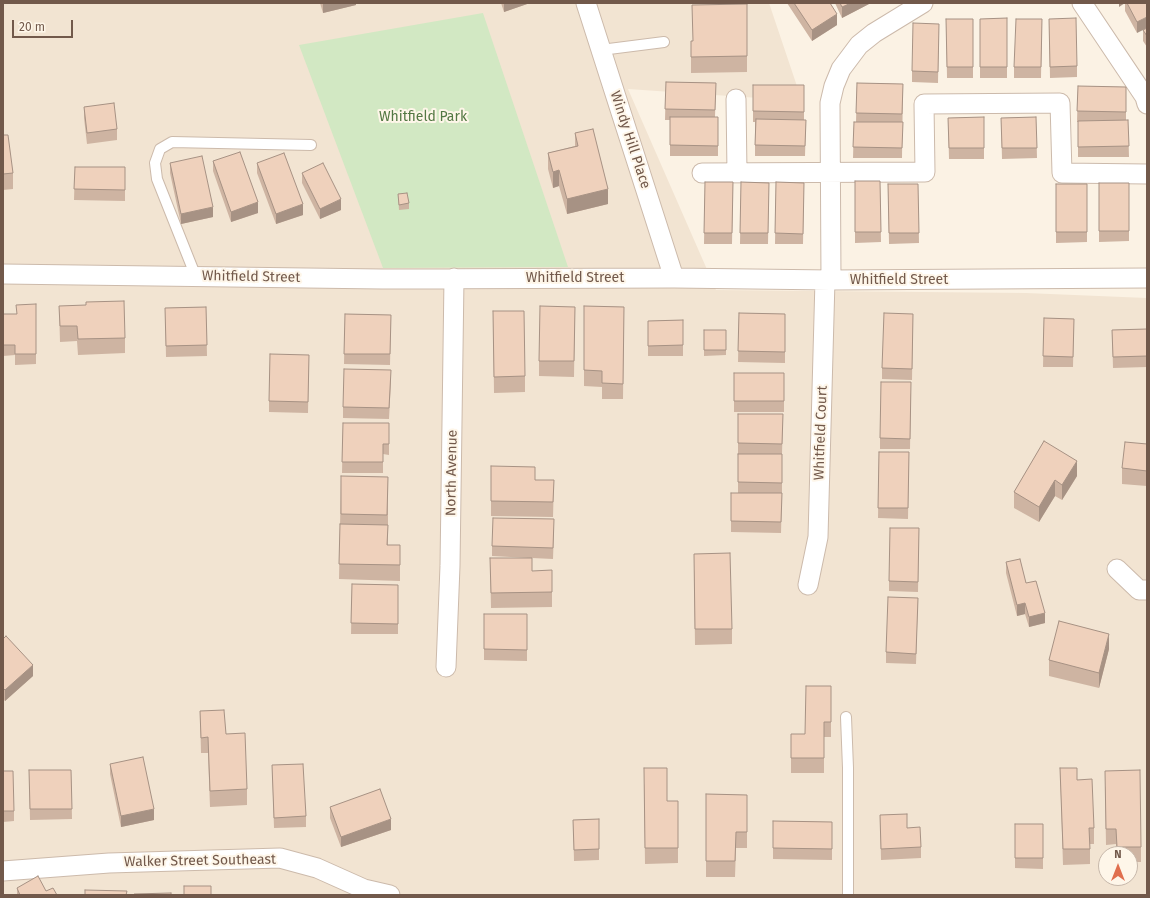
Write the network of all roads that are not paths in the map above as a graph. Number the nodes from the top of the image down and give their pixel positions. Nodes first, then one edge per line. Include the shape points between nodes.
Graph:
1 (586, 3) edge
2 (923, 3) edge
3 (1082, 3) edge
4 (664, 42) dead end
5 (601, 50) junction
6 (736, 99) dead end
7 (1147, 104) edge
8 (311, 145) dead end
9 (702, 173) dead end
10 (737, 173) junction
11 (830, 173) junction
12 (1147, 174) edge
13 (3, 274) edge
14 (196, 277) junction
15 (454, 278) junction
16 (674, 278) junction
17 (1147, 278) edge
18 (828, 280) junction
19 (1117, 569) dead end
20 (808, 585) dead end
21 (1147, 590) edge
22 (446, 667) dead end
23 (846, 717) dead end
24 (3, 871) edge
25 (390, 895) edge
26 (848, 895) edge

1 - 5 street, Windy Hill Place
2 - 11 street, Whitfield Court via 874,33 849,56 841,69 830,103
3 - 7 street via 1145,97
4 - 5 lane
5 - 16 street, Windy Hill Place
6 - 10 street
8 - 14 lane via 172,142 160,149 155,163 157,179
9 - 10 street
10 - 11 street
11 - 12 street via 925,172 924,104 1060,103 1062,173
11 - 18 street, Whitfield Court
13 - 14 street, Whitfield Street
14 - 15 street, Whitfield Street
15 - 16 street, Whitfield Street
15 - 22 street, North Avenue
16 - 18 street, Whitfield Street
17 - 18 street, Whitfield Street
18 - 20 street, Whitfield Court via 818,537
19 - 21 street via 1139,590
23 - 26 lane
24 - 25 street, Walker Street Southeast via 109,863 280,858 317,868 364,888

